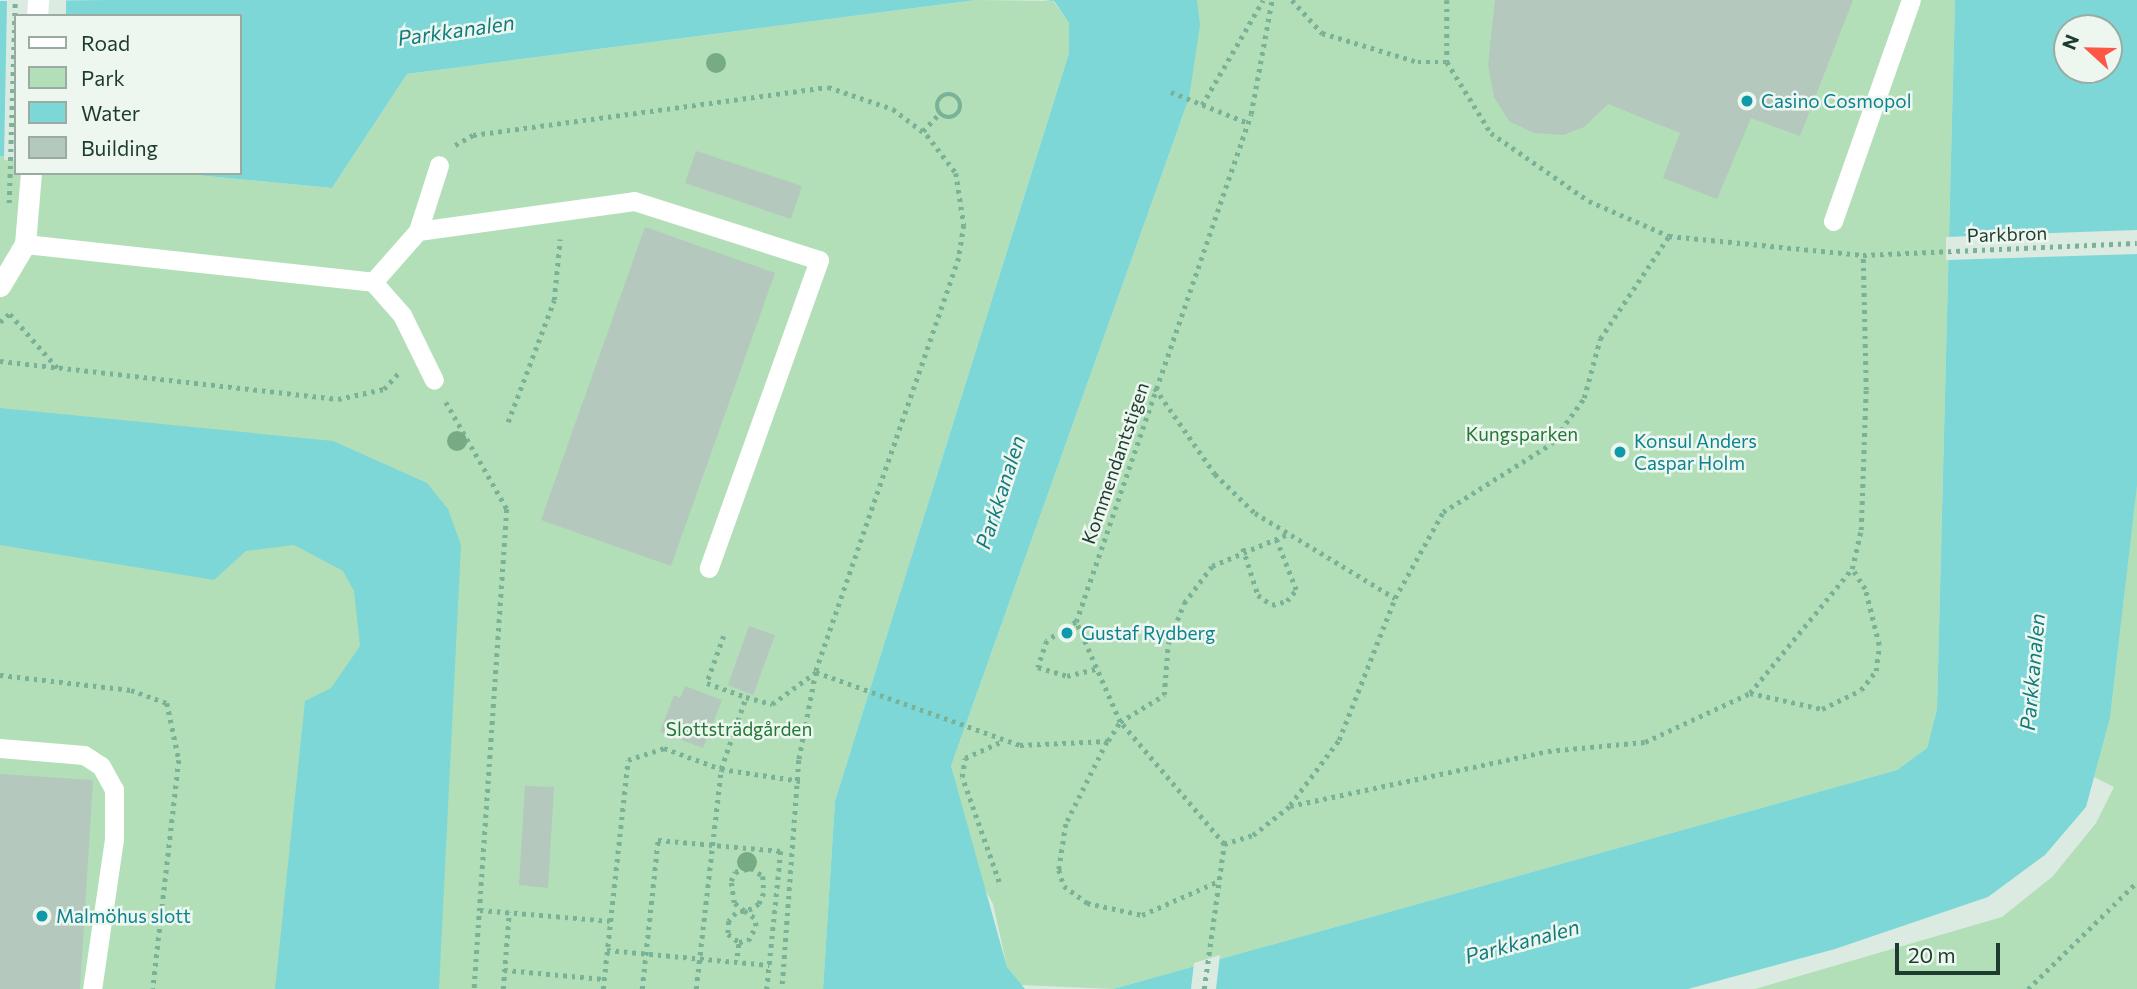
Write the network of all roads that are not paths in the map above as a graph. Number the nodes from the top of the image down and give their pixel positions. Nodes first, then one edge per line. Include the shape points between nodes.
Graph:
1 (1911, 0) edge
2 (439, 165) road end
3 (30, 175) edge
4 (1833, 221) dead end
5 (418, 231) junction
6 (25, 244) junction
7 (373, 282) junction
8 (0, 286) edge
9 (434, 380) road end
10 (709, 568) dead end
11 (0, 748) edge
12 (92, 989) edge

1 - 4 lane
2 - 5 lane
3 - 6 street via 20,203
5 - 7 lane
5 - 10 lane via 563,207 652,203 819,260
6 - 7 lane
6 - 8 street
7 - 9 lane via 402,315
11 - 12 lane via 84,755 101,766 114,789 114,839

